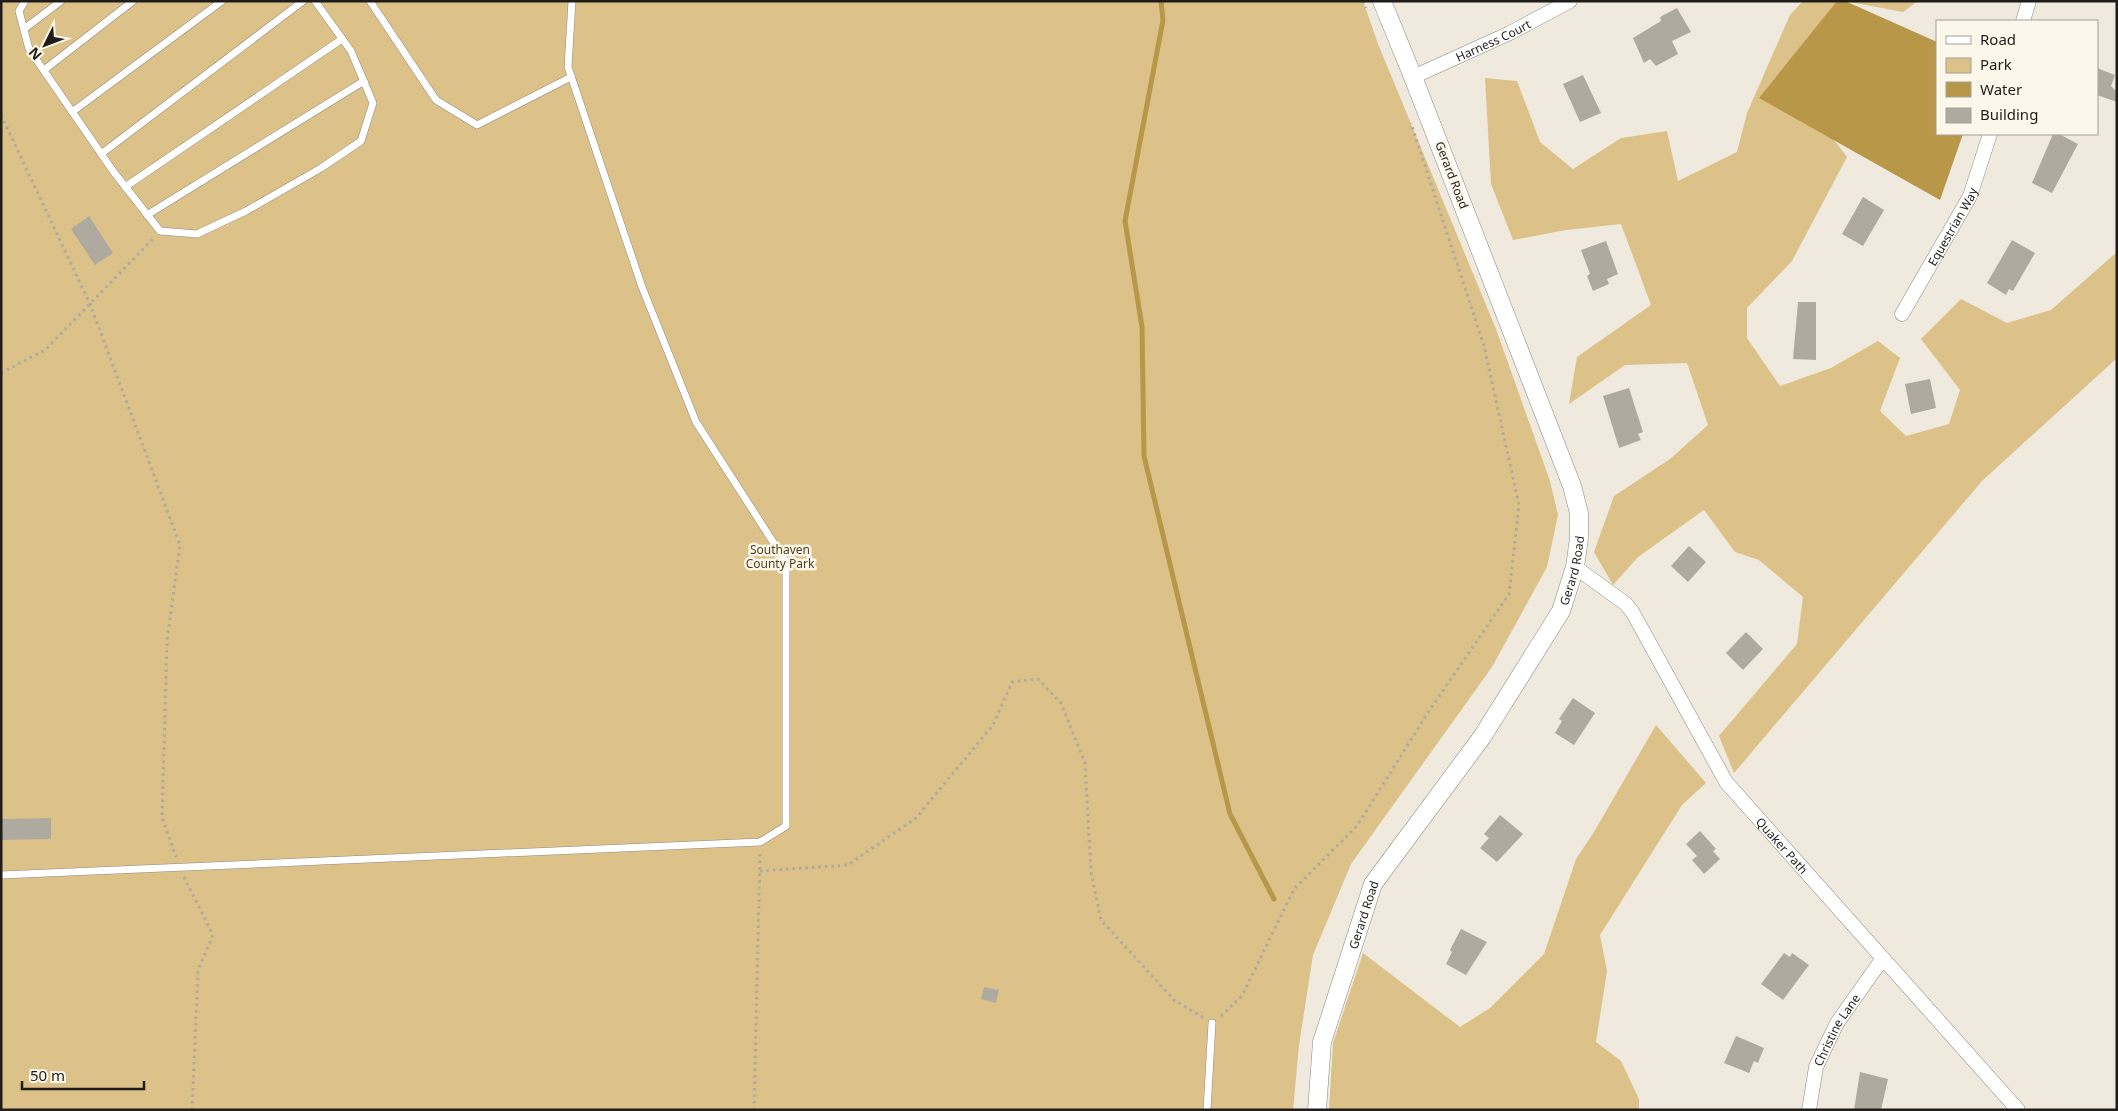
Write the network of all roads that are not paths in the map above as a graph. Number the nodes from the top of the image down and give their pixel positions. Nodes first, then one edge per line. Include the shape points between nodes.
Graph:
1 (25, 1) edge
2 (60, 1) edge
3 (133, 1) edge
4 (222, 1) edge
5 (303, 1) edge
6 (315, 1) edge
7 (370, 1) edge
8 (572, 1) edge
9 (1382, 1) edge
10 (1570, 1) edge
11 (2029, 1) edge
12 (2023, 20) edge
13 (24, 29) junction
14 (342, 39) junction
15 (44, 70) junction
16 (571, 77) junction
17 (1413, 77) junction
18 (364, 81) junction
19 (72, 112) junction
20 (1990, 135) edge
21 (101, 154) junction
22 (126, 187) junction
23 (148, 215) junction
24 (1902, 314) dead end
25 (1575, 567) junction
26 (1, 875) edge
27 (1883, 958) junction
28 (1212, 1023) road end
29 (1206, 1110) edge
30 (1317, 1110) edge
31 (1808, 1110) edge
32 (2018, 1110) edge

1 - 13 lane via 19,11
2 - 13 lane
3 - 15 lane
4 - 19 lane
5 - 21 lane
6 - 14 lane
7 - 16 lane via 436,100 477,125
8 - 16 lane via 568,67
9 - 17 street, Gerard Road
10 - 17 street, Harness Court via 1510,33
11 - 12 street
13 - 15 lane via 29,48
14 - 18 lane
14 - 22 lane
15 - 19 lane
16 - 26 lane via 642,287 696,422 786,562 786,826 760,842
17 - 25 street, Gerard Road via 1572,486 1579,513
18 - 23 lane
18 - 23 lane via 373,103 361,141 321,168 246,211 197,234 160,231
19 - 21 lane
20 - 24 street, Equestrian Way via 1970,196
21 - 22 lane
22 - 23 lane
25 - 27 street, Quaker Path via 1629,608 1720,774
25 - 30 street, Gerard Road via 1561,611 1482,737 1373,884 1322,1042
27 - 31 street, Christine Lane via 1837,1023 1816,1067
27 - 32 street, Quaker Path
28 - 29 lane

